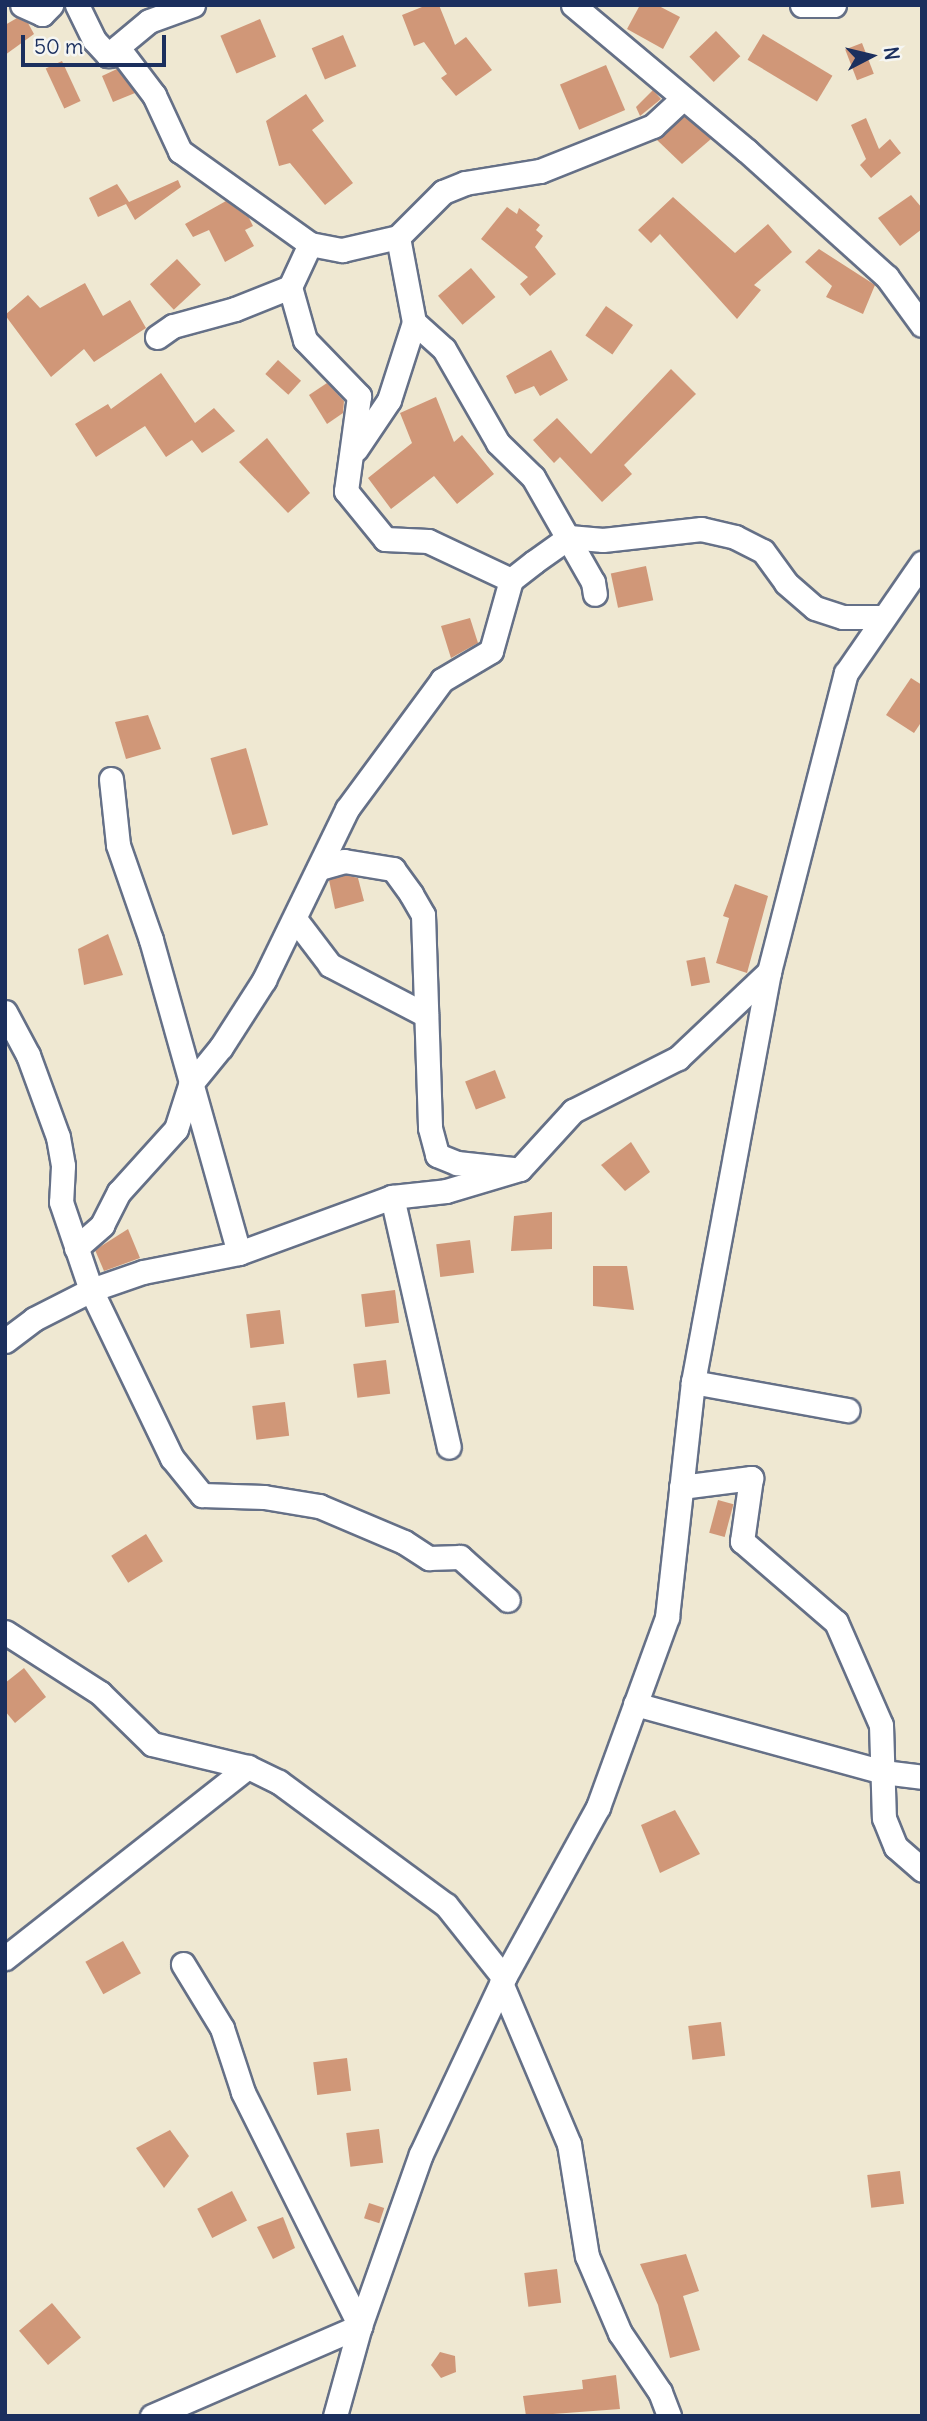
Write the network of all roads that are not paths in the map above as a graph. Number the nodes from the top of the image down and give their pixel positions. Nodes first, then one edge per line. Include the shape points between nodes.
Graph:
1 (22, 5) edge
2 (51, 5) edge
3 (76, 5) edge
4 (193, 5) edge
5 (573, 5) edge
6 (802, 5) edge
7 (834, 5) edge
8 (108, 55) junction
9 (683, 98) junction
10 (398, 237) junction
11 (310, 244) junction
12 (290, 287) junction
13 (414, 322) junction
14 (922, 325) edge
15 (157, 337) dead end
16 (349, 460) junction
17 (569, 537) junction
18 (922, 563) edge
19 (511, 580) junction
20 (595, 594) dead end
21 (884, 617) junction
22 (111, 779) dead end
23 (320, 868) junction
24 (295, 919) junction
25 (769, 972) junction
26 (761, 1011) junction
27 (5, 1012) edge
28 (426, 1015) junction
29 (721, 1018) junction
30 (190, 1085) junction
31 (520, 1169) junction
32 (392, 1198) junction
33 (76, 1248) junction
34 (239, 1253) junction
35 (91, 1290) junction
36 (5, 1341) edge
37 (693, 1382) junction
38 (847, 1410) dead end
39 (449, 1447) dead end
40 (681, 1487) junction
41 (508, 1600) dead end
42 (5, 1632) edge
43 (635, 1704) junction
44 (248, 1767) junction
45 (883, 1772) junction
46 (922, 1777) edge
47 (922, 1870) edge
48 (5, 1958) edge
49 (183, 1964) dead end
50 (503, 1980) junction
51 (360, 2326) junction
52 (152, 2416) edge
53 (335, 2416) edge
54 (669, 2416) edge

1 - 2 street via 42,14
3 - 8 street via 94,40
4 - 8 street via 149,21
5 - 9 street
6 - 7 street
8 - 11 street via 122,53 154,95 180,151
9 - 10 street via 653,126 540,171 465,183 443,192
9 - 14 street via 887,277
10 - 11 street via 342,250
10 - 13 street
11 - 12 street
12 - 15 street via 173,326
12 - 16 street via 304,340 359,396
13 - 16 street via 388,400
13 - 17 street via 444,349 498,443 533,477
16 - 19 street via 346,491 385,539 428,541
17 - 19 street
17 - 20 street
17 - 21 street via 603,540 701,529 735,537 763,551 786,583 815,608 843,617
18 - 21 street
19 - 23 street via 491,651 442,680 347,809
21 - 25 street via 846,673
22 - 30 street via 118,845 151,940
23 - 24 street
23 - 28 street via 344,861 393,869 423,915
24 - 28 street via 330,965
24 - 30 street via 257,991
25 - 26 street
25 - 29 street
26 - 29 street
26 - 37 street
27 - 33 street via 28,1055 58,1137 63,1166 61,1202
28 - 31 street via 430,1128 437,1155 457,1163
29 - 31 street via 678,1058 573,1111
30 - 33 street via 177,1129 119,1192 102,1225
30 - 34 street
31 - 32 street via 446,1191
32 - 34 street
32 - 39 street
33 - 35 street
34 - 35 street via 143,1272
35 - 36 street via 34,1319
35 - 41 street via 172,1458 202,1495 264,1497 319,1506 404,1542 429,1558 460,1557
37 - 38 street
37 - 40 street
40 - 43 street via 667,1617
40 - 45 street via 751,1478 742,1541 836,1622 881,1725
42 - 44 street via 100,1693 152,1744
43 - 45 street
43 - 50 street via 598,1807
44 - 48 street
44 - 50 street via 279,1782 446,1905
45 - 46 street
45 - 47 street via 884,1818 896,1847
49 - 51 street via 222,2028 243,2092
50 - 51 street via 421,2154
50 - 54 street via 569,2144 587,2256 620,2333 660,2392
51 - 52 street
51 - 53 street

